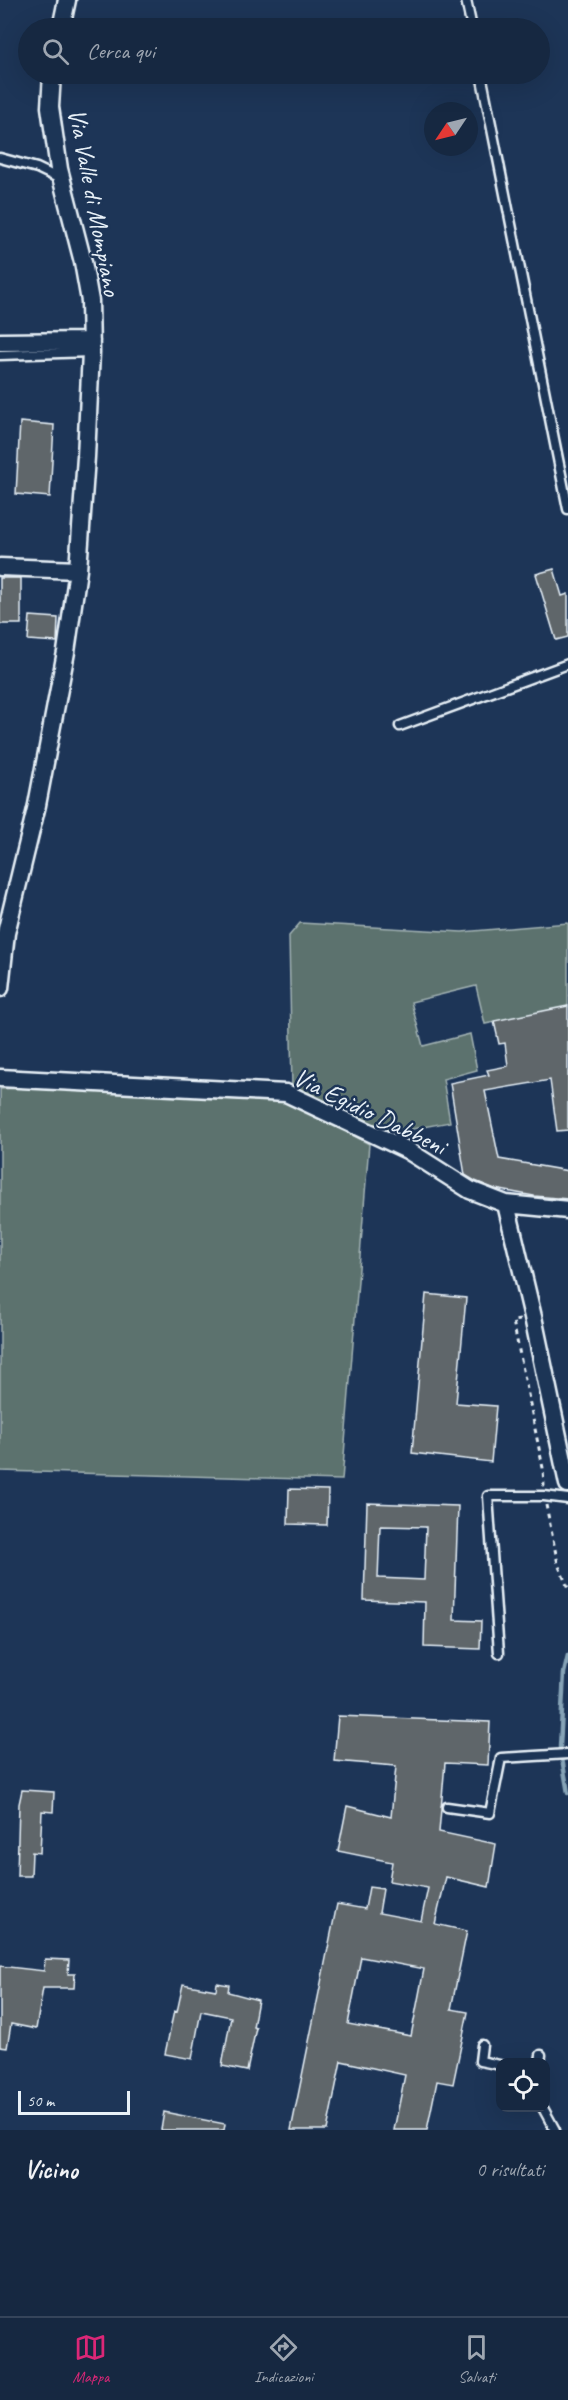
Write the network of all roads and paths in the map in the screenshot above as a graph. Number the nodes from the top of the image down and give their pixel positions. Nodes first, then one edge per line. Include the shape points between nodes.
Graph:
1 (67, 0) edge
2 (466, 0) edge
3 (63, 18) edge
4 (470, 18) edge
5 (51, 84) edge
6 (483, 84) edge
7 (0, 158) edge
8 (62, 180) junction
9 (0, 342) edge
10 (91, 346) junction
11 (0, 355) edge
12 (568, 509) edge
13 (0, 567) edge
14 (78, 570) junction
15 (568, 664) edge
16 (400, 726) dead end
17 (0, 988) edge
18 (0, 1078) edge
19 (506, 1204) junction
20 (568, 1210) edge
21 (533, 1317) junction
22 (568, 1484) edge
23 (544, 1497) junction
24 (568, 1499) edge
25 (568, 1588) edge
26 (499, 1653) dead end
27 (568, 1754) edge
28 (447, 1807) dead end
29 (482, 2045) dead end
30 (496, 2064) edge
31 (545, 2112) edge
32 (555, 2130) edge

1 - 3 street
2 - 4 lane
5 - 8 street, Via Valle di Mompiano via 50,107
6 - 12 lane
7 - 8 lane
8 - 10 street, Via Valle di Mompiano via 87,281
9 - 10 street
10 - 11 lane
10 - 14 street, Via Valle di Mompiano
13 - 14 street
14 - 17 street, Via Valle di Mompiano via 37,805 6,933
15 - 16 lane
18 - 19 street, Via Egidio Dabbeni via 286,1093 407,1150 470,1190
19 - 20 street, Via Egidio Dabbeni
19 - 21 street
21 - 22 street
21 - 23 path via 513,1321 543,1468
23 - 24 lane
23 - 25 path via 558,1564
23 - 26 lane via 488,1496
27 - 28 lane via 501,1758 490,1813
29 - 30 lane via 480,2061
31 - 32 lane

